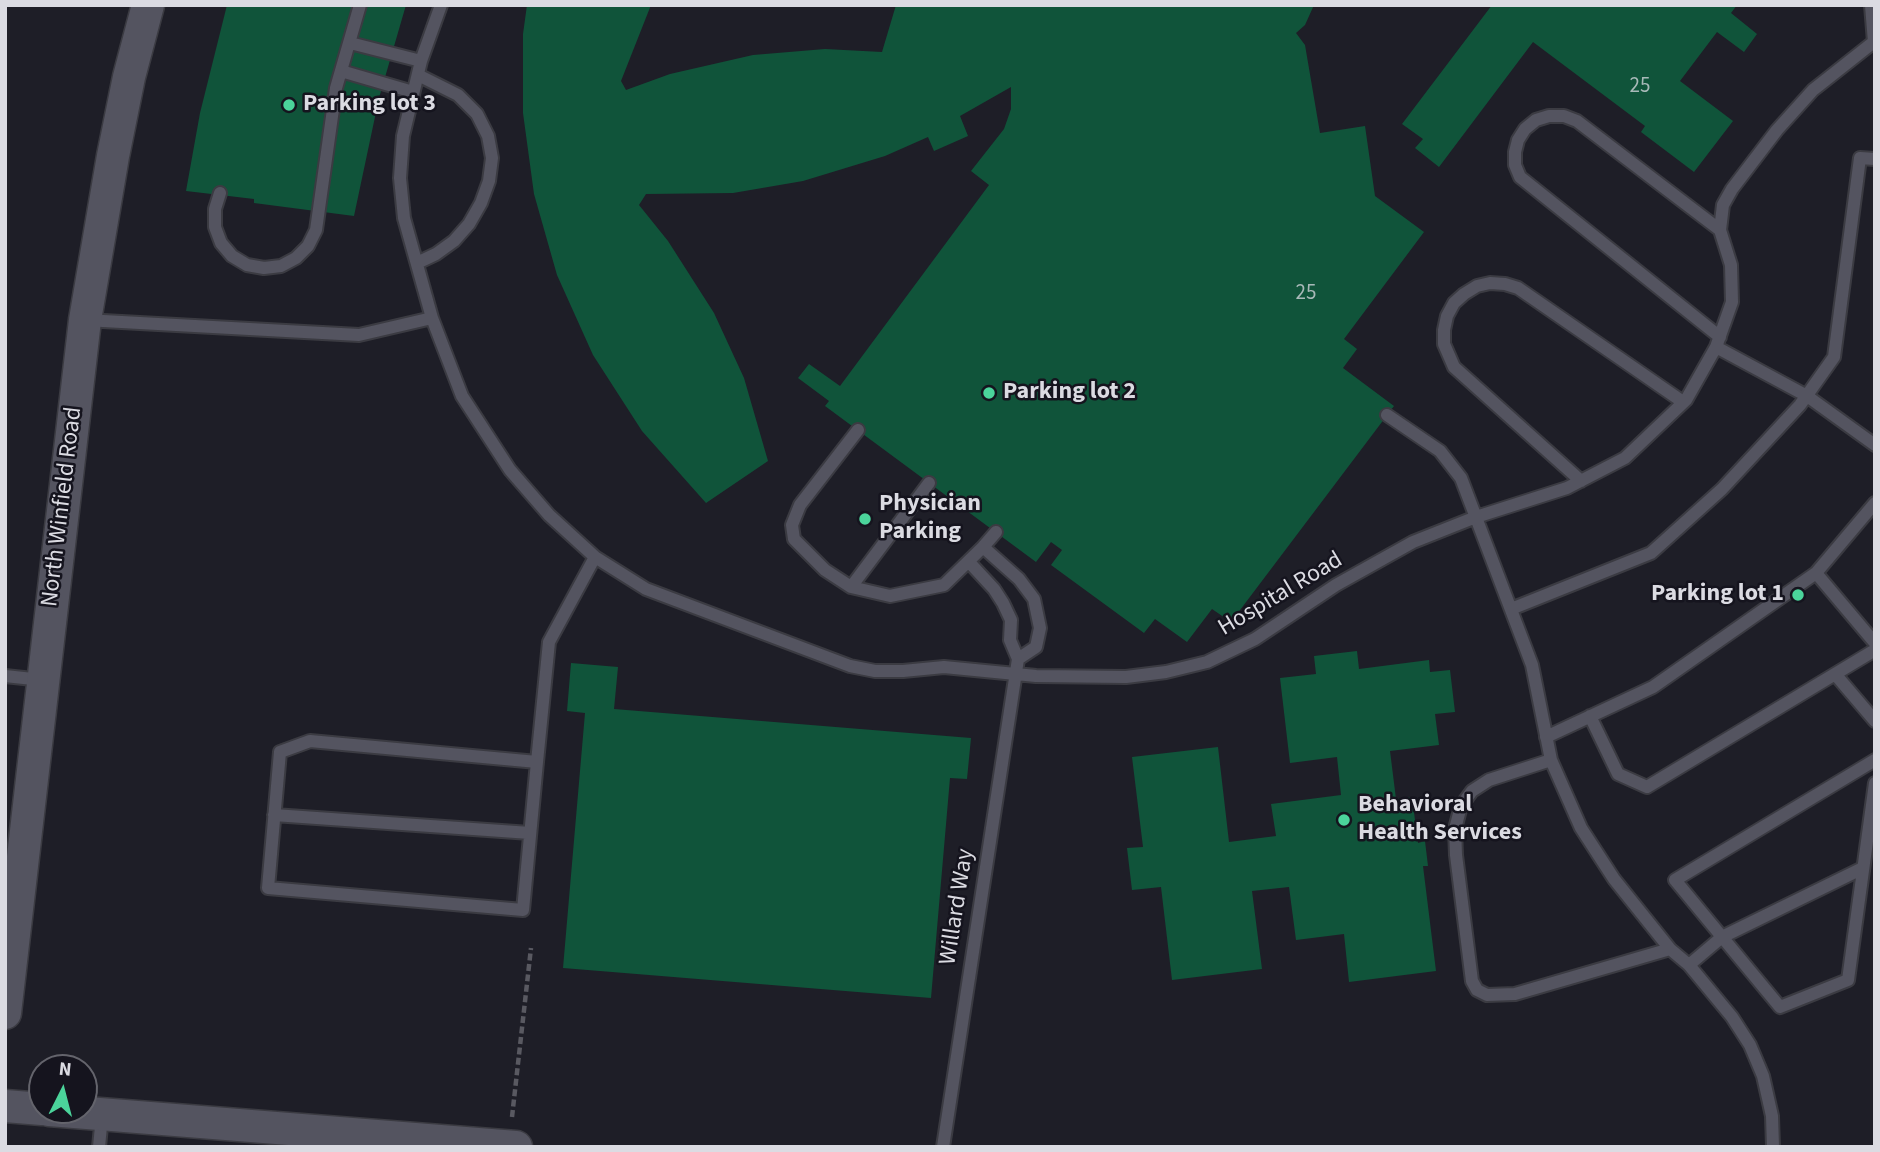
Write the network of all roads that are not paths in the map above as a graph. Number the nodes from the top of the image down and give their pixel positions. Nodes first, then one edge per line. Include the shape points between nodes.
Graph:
1 (148, 5) edge
2 (360, 5) edge
3 (441, 5) edge
4 (1871, 5) edge
5 (1874, 42) edge
6 (350, 43) junction
7 (421, 61) junction
8 (341, 71) junction
9 (418, 75) junction
10 (413, 92) junction
11 (1875, 159) edge
12 (220, 193) dead end
13 (1720, 230) junction
14 (417, 263) junction
15 (432, 318) junction
16 (85, 320) junction
17 (1718, 342) junction
18 (1807, 396) junction
19 (1683, 402) junction
20 (1387, 415) dead end
21 (858, 430) dead end
22 (1875, 445) edge
23 (1581, 481) junction
24 (929, 482) dead end
25 (1875, 503) edge
26 (1476, 517) junction
27 (996, 532) dead end
28 (983, 547) junction
29 (595, 557) junction
30 (969, 562) junction
31 (1816, 573) junction
32 (851, 587) junction
33 (1511, 609) junction
34 (1875, 643) edge
35 (1875, 650) edge
36 (1018, 659) junction
37 (1015, 674) junction
38 (1835, 674) junction
39 (5, 676) edge
40 (42, 680) junction
41 (1590, 716) junction
42 (1875, 721) edge
43 (1546, 737) junction
44 (1551, 760) junction
45 (1875, 760) edge
46 (537, 761) junction
47 (1875, 783) edge
48 (274, 815) junction
49 (530, 833) junction
50 (1863, 868) junction
51 (13, 870) edge
52 (1722, 937) junction
53 (1670, 949) junction
54 (1689, 965) junction
55 (5, 1013) edge
56 (5, 1106) edge
57 (28, 1108) edge
58 (98, 1115) edge
59 (102, 1115) junction
60 (514, 1133) edge
61 (99, 1147) edge
62 (943, 1147) edge
63 (1773, 1147) edge

1 - 16 street, North Winfield Road via 113,156
2 - 6 lane
3 - 7 lane, Hospital Road
4 - 5 lane
5 - 13 lane via 1813,90 1777,130 1732,189 1723,205
6 - 7 lane
6 - 8 lane
7 - 9 lane, Hospital Road
8 - 10 lane
8 - 12 lane via 316,230 308,246 281,266 247,265 232,256 215,227
9 - 10 lane, Hospital Road
9 - 14 lane via 458,95 477,114 492,158 489,181 469,224 454,241
10 - 14 lane, Hospital Road via 400,178 404,218
11 - 18 lane via 1860,158 1834,357
13 - 17 lane, Hospital Road via 1731,265 1732,302
13 - 17 lane via 1577,121 1564,116 1543,118 1525,129 1518,140 1515,165 1520,177
14 - 15 lane, Hospital Road
15 - 16 lane via 359,335
15 - 29 lane, Hospital Road via 462,396 510,470 550,516
16 - 40 street, North Winfield Road
17 - 18 lane
17 - 19 lane, Hospital Road
18 - 22 lane
18 - 33 lane via 1723,489 1651,553
19 - 23 lane, Hospital Road via 1625,458
19 - 23 lane via 1518,288 1490,283 1464,293 1454,303 1444,330 1444,344 1454,367
20 - 26 lane via 1440,451 1461,478
21 - 32 lane via 800,505 792,525 794,539 825,570
23 - 26 lane, Hospital Road
24 - 32 lane
25 - 31 lane
26 - 33 lane
26 - 37 lane, Hospital Road via 1413,542 1336,585 1255,639 1207,662 1126,677
27 - 28 lane
28 - 30 lane
28 - 36 lane via 1034,599 1040,628 1036,647
29 - 37 lane, Hospital Road via 646,589 850,666 889,671 944,667
29 - 46 lane via 549,642
30 - 32 lane via 944,585 890,596
30 - 36 lane via 1003,604 1011,620 1010,640
31 - 34 lane
31 - 41 lane via 1653,687
33 - 43 lane via 1532,665
35 - 38 lane
36 - 37 lane, Willard Way
37 - 62 lane, Willard Way
38 - 41 lane via 1647,788 1618,774
38 - 42 lane
39 - 40 lane
40 - 51 street, North Winfield Road
41 - 43 lane
43 - 44 lane
44 - 53 lane via 1581,828
44 - 53 lane via 1489,780 1472,791 1461,806 1455,829 1456,855 1472,981 1477,990 1487,995 1515,994
45 - 52 lane via 1675,880
46 - 48 lane via 310,741 280,752
46 - 49 lane
47 - 50 lane
48 - 49 lane
48 - 49 lane via 268,888 523,910
50 - 52 lane
50 - 52 lane via 1848,980 1780,1007
51 - 55 street, North Winfield Road
52 - 54 lane
53 - 54 lane
54 - 63 lane via 1750,1045 1763,1076
56 - 57 street
58 - 59 street
59 - 60 street via 231,1130
59 - 61 lane

